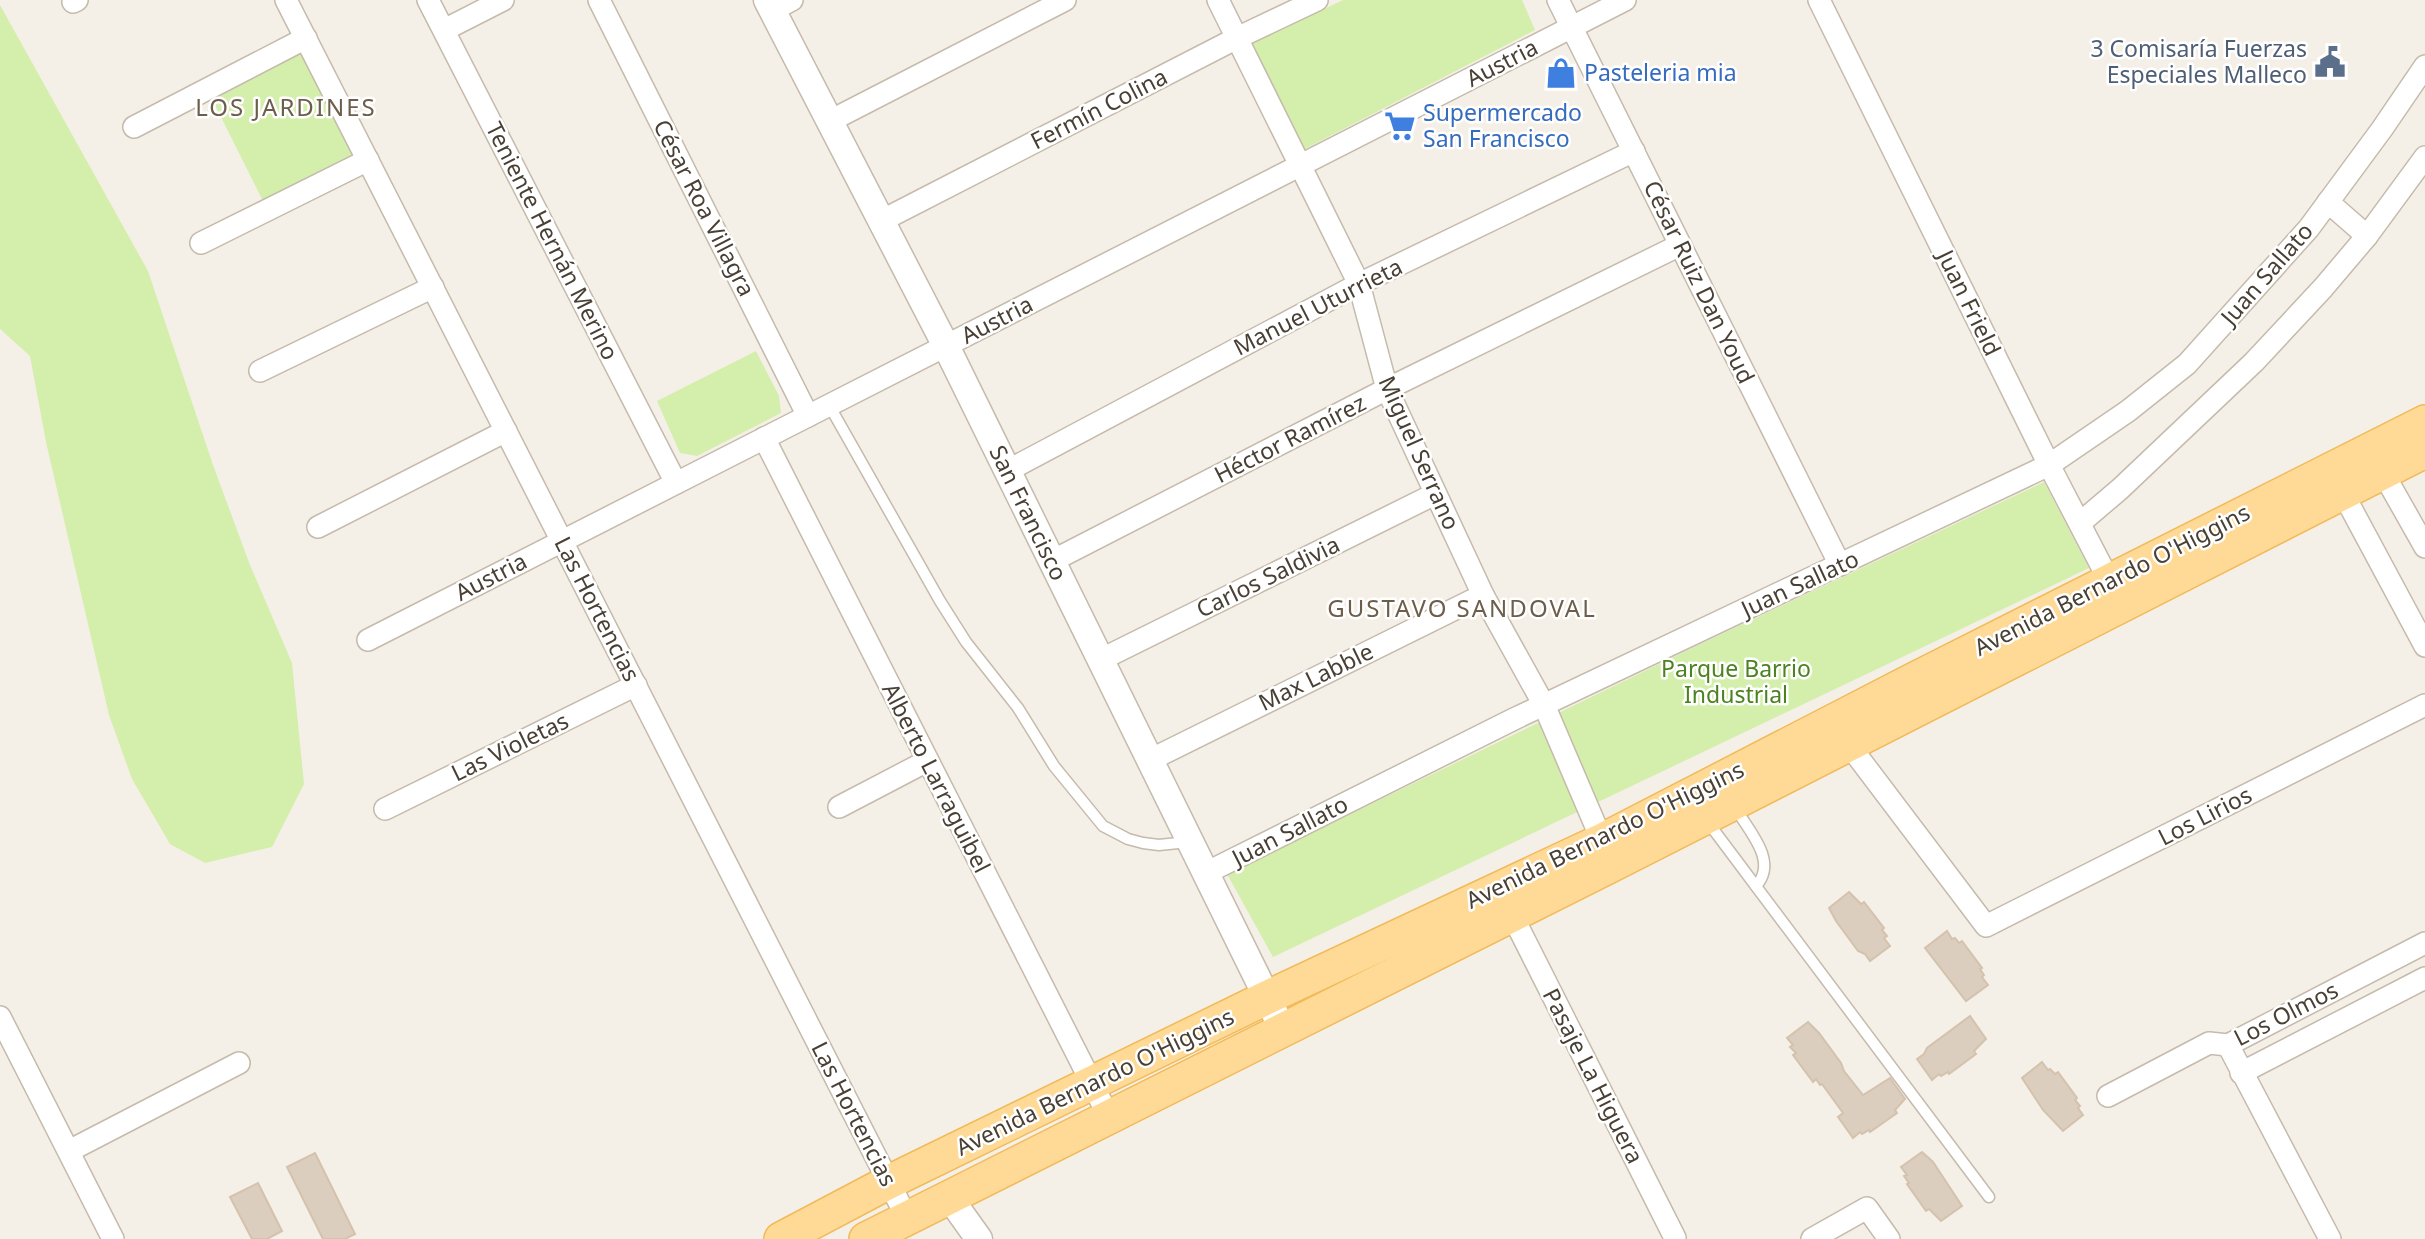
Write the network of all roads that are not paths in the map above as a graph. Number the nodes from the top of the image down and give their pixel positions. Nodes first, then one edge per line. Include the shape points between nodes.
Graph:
1 (286, 0) edge
2 (428, 0) edge
3 (503, 0) edge
4 (599, 0) edge
5 (1065, 0) edge
6 (1218, 0) edge
7 (1317, 0) edge
8 (1558, 0) edge
9 (1626, 0) edge
10 (1819, 0) edge
11 (777, 3) edge
12 (1572, 27) junction
13 (444, 30) junction
14 (306, 38) junction
15 (1237, 38) junction
16 (2425, 66) edge
17 (830, 121) junction
18 (134, 127) dead end
19 (1634, 151) junction
20 (2425, 157) edge
21 (368, 160) junction
22 (1300, 166) junction
23 (2328, 202) junction
24 (881, 221) junction
25 (2367, 236) junction
26 (201, 243) dead end
27 (1680, 244) junction
28 (1359, 284) junction
29 (433, 287) junction
30 (946, 346) junction
31 (260, 370) dead end
32 (1387, 389) junction
33 (829, 405) junction
34 (808, 416) junction
35 (2425, 422) edge
36 (506, 431) junction
37 (764, 438) junction
38 (2425, 451) edge
39 (2377, 461) junction
40 (2049, 465) junction
41 (1007, 471) junction
42 (2336, 482) junction
43 (676, 483) junction
44 (1435, 494) junction
45 (2080, 523) junction
46 (318, 527) dead end
47 (562, 541) junction
48 (2425, 547) edge
49 (1052, 561) junction
50 (1840, 565) junction
51 (2116, 593) junction
52 (1483, 595) junction
53 (368, 640) dead end
54 (2425, 646) edge
55 (1100, 660) junction
56 (636, 685) junction
57 (1544, 705) junction
58 (2425, 705) edge
59 (1849, 745) junction
60 (1150, 760) junction
61 (928, 761) junction
62 (839, 807) dead end
63 (385, 809) dead end
64 (1718, 811) junction
65 (1190, 841) junction
66 (1607, 853) junction
67 (1206, 873) junction
68 (1756, 886) junction
69 (1512, 915) junction
70 (2425, 943) edge
71 (2423, 984) edge
72 (1266, 998) junction
73 (0, 1017) edge
74 (1283, 1030) junction
75 (2228, 1045) junction
76 (239, 1063) dead end
77 (2241, 1073) junction
78 (1091, 1084) junction
79 (2108, 1096) dead end
80 (1109, 1117) junction
81 (69, 1151) junction
82 (889, 1182) junction
83 (949, 1197) junction
84 (1989, 1197) dead end
85 (907, 1218) junction
86 (1675, 1238) edge
87 (113, 1239) edge
88 (781, 1239) edge
89 (866, 1239) edge
90 (979, 1239) edge
91 (1812, 1239) edge
92 (1889, 1239) edge
93 (2330, 1239) edge

1 - 14 street, Las Hortencias
2 - 13 street, Teniente Hernán Merino
3 - 13 street
4 - 34 street, César Roa Villagra
5 - 17 street
6 - 15 street, Miguel Serrano
7 - 15 street, Fermín Colina
8 - 12 street, César Ruiz Dan Youd
9 - 12 street, Austria
10 - 40 street, Juan Frield
11 - 17 street, San Francisco
12 - 19 street, César Ruiz Dan Youd
12 - 22 street, Austria
13 - 43 street, Teniente Hernán Merino
14 - 18 street
14 - 21 street, Las Hortencias
15 - 22 street, Miguel Serrano
15 - 24 street, Fermín Colina
16 - 23 street, Juan Sallato
17 - 24 street, San Francisco
19 - 27 street, César Ruiz Dan Youd
19 - 28 street, Manuel Uturrieta
20 - 25 street
21 - 26 street
21 - 29 street, Las Hortencias
22 - 28 street, Miguel Serrano
22 - 30 street, Austria
23 - 25 street, Juan Sallato
23 - 40 street, Juan Sallato via 2187,364
24 - 30 street, San Francisco
25 - 45 street via 2254,362
27 - 32 street, Héctor Ramírez
27 - 50 street, César Ruiz Dan Youd
28 - 32 street, Miguel Serrano
28 - 41 street, Manuel Uturrieta
29 - 31 street
29 - 36 street, Las Hortencias
30 - 33 street, Austria
30 - 41 street, San Francisco
32 - 44 street, Miguel Serrano
32 - 49 street, Héctor Ramírez
33 - 34 street, Austria
33 - 65 lane via 953,621 1018,708 1054,766 1102,825 1143,843
34 - 37 street, Austria
35 - 39 main road, Avenida Bernardo O'Higgins
36 - 46 street
36 - 47 street, Las Hortencias
37 - 43 street, Austria
37 - 61 street, Alberto Larraguibel
38 - 39 main road, Avenida Bernardo O'Higgins
39 - 42 main road, Avenida Bernardo O'Higgins
39 - 48 street
40 - 45 street, Juan Frield
40 - 50 street, Juan Sallato
41 - 49 street, San Francisco
42 - 51 main road, Avenida Bernardo O'Higgins
42 - 54 street
43 - 47 street, Austria
44 - 52 street, Miguel Serrano
44 - 55 street, Carlos Saldivia
45 - 51 street, Juan Frield
47 - 53 street, Austria
47 - 56 street, Las Hortencias
49 - 55 street, San Francisco
50 - 57 street, Juan Sallato
51 - 59 main road, Avenida Bernardo O'Higgins
51 - 66 main road, Avenida Bernardo O'Higgins via 1911,681
52 - 57 street, Miguel Serrano
52 - 60 street, Max Labble
55 - 60 street, San Francisco
56 - 63 street, Las Violetas
56 - 82 street, Las Hortencias
57 - 66 street, Miguel Serrano
57 - 67 street, Juan Sallato
58 - 59 street, Los Lirios via 1986,926
59 - 64 main road, Avenida Bernardo O'Higgins
60 - 65 street, San Francisco
61 - 62 street
61 - 78 street, Alberto Larraguibel
64 - 66 main road, Avenida Bernardo O'Higgins
64 - 68 lane
64 - 68 lane via 1765,858 1765,874
65 - 67 street, San Francisco
66 - 69 main road, Avenida Bernardo O'Higgins
66 - 72 main road, Avenida Bernardo O'Higgins
67 - 72 street, San Francisco
68 - 84 lane
69 - 74 main road, Avenida Bernardo O'Higgins
69 - 86 street, Pasaje La Higuera
70 - 75 street, Los Olmos
71 - 77 street, Los Olmos
72 - 74 street, San Francisco
72 - 78 main road, Avenida Bernardo O'Higgins
73 - 81 street
74 - 80 main road, Avenida Bernardo O'Higgins
75 - 77 street
75 - 79 street, Los Olmos via 2209,1043
76 - 81 street
77 - 93 street
78 - 80 street, Alberto Larraguibel
78 - 82 main road, Avenida Bernardo O'Higgins
80 - 83 main road, Avenida Bernardo O'Higgins
81 - 87 street
82 - 85 street, Las Hortencias
82 - 88 main road, Avenida Bernardo O'Higgins
83 - 85 main road, Avenida Bernardo O'Higgins
83 - 90 street
85 - 89 main road, Avenida Bernardo O'Higgins
91 - 92 street via 1867,1208

